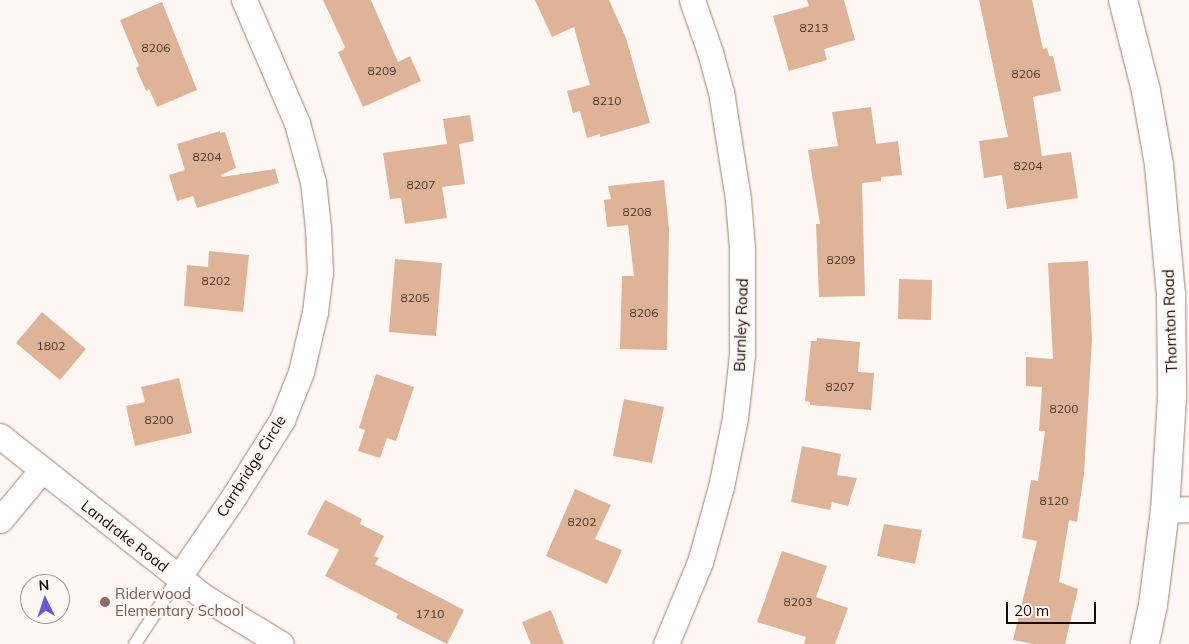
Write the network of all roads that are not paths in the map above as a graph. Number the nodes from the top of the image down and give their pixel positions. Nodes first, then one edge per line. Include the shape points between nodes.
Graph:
1 (244, 0) edge
2 (692, 0) edge
3 (1123, 0) edge
4 (0, 436) edge
5 (40, 470) junction
6 (1177, 509) edge
7 (0, 520) edge
8 (178, 578) junction
9 (135, 644) edge
10 (281, 644) edge
11 (666, 644) edge
12 (1145, 644) edge

1 - 8 street, Carrbridge Circle via 297,123 312,182 318,228 316,302 301,372 282,420
2 - 11 street, Burnley Road via 721,92 738,199 743,287 742,355 721,487 700,562
3 - 6 street, Thornton Road via 1146,91 1159,165 1169,268
4 - 5 street, Landrake Road
5 - 7 street
5 - 8 street, Landrake Road
6 - 12 street, Thornton Road
8 - 9 lane
8 - 10 street, Landrake Road

